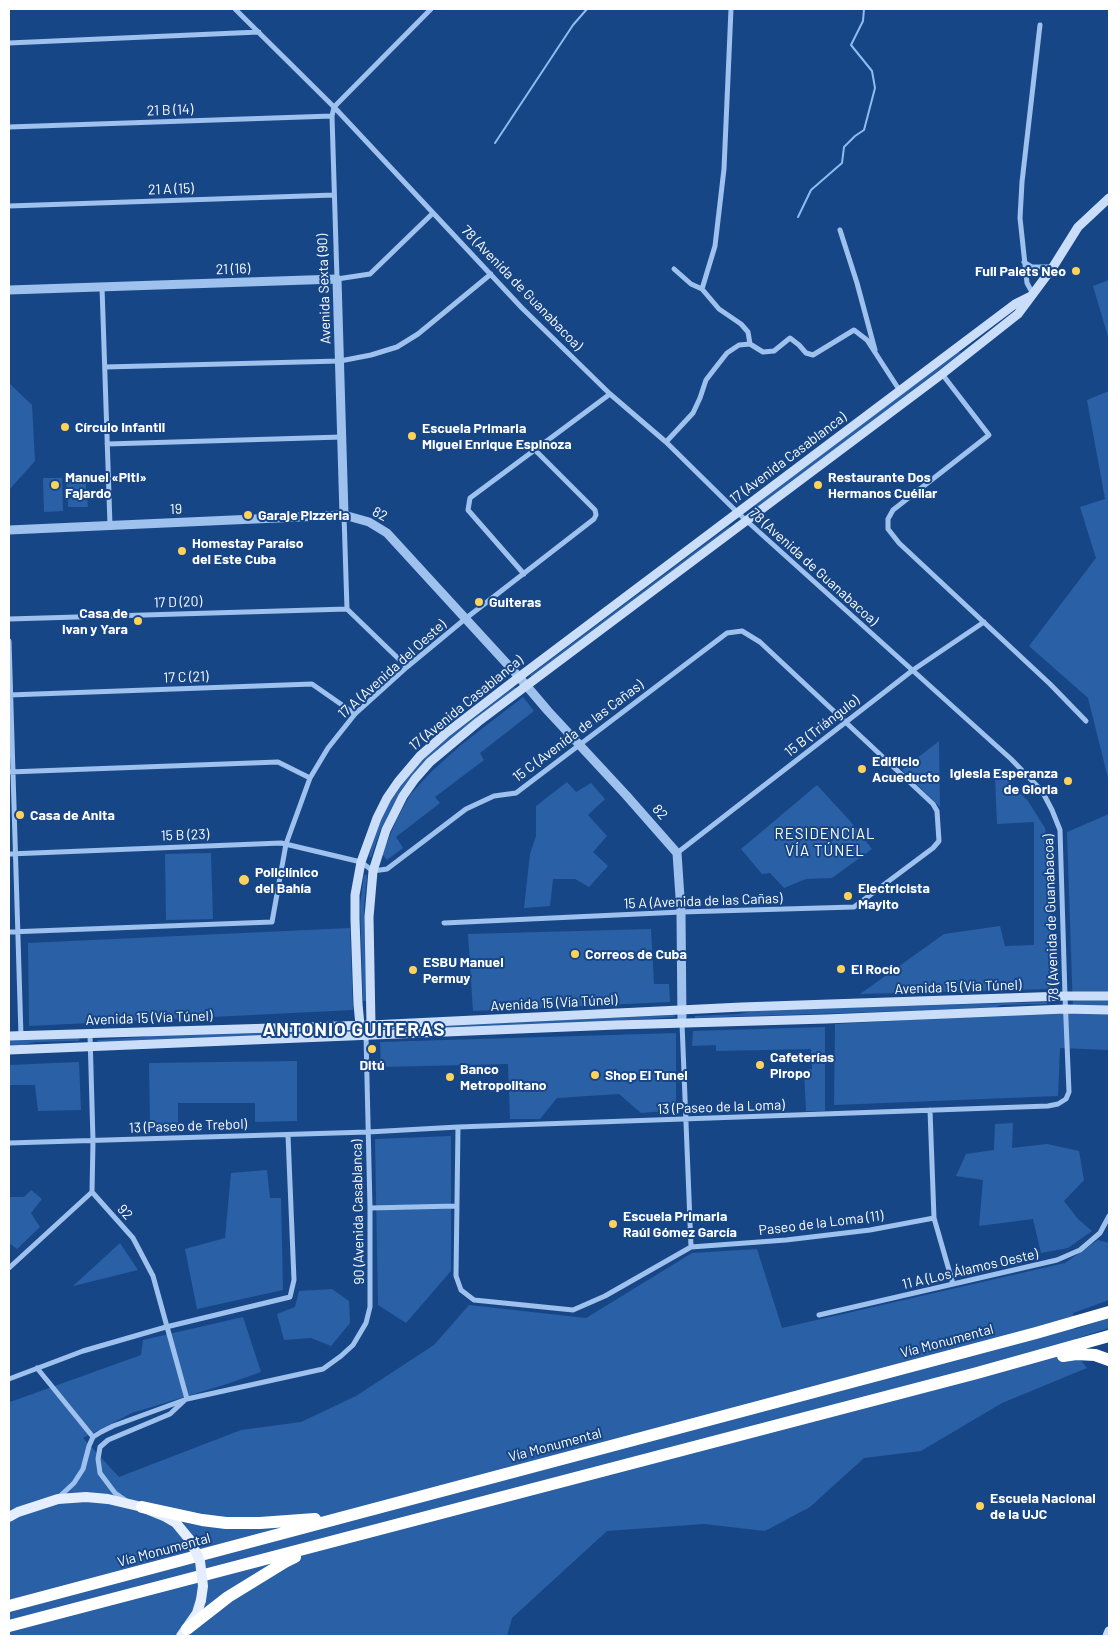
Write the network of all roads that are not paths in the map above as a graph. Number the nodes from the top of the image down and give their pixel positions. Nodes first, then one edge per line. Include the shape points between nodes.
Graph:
1 (236, 9) edge
2 (431, 9) edge
3 (731, 9) edge
4 (1040, 25) dead end
5 (258, 32) junction
6 (9, 42) edge
7 (334, 107) junction
8 (332, 116) junction
9 (9, 128) edge
10 (334, 195) junction
11 (1109, 198) edge
12 (9, 206) edge
13 (433, 213) junction
14 (840, 230) dead end
15 (1024, 262) junction
16 (1053, 267) junction
17 (674, 269) dead end
18 (491, 274) junction
19 (337, 279) junction
20 (102, 287) junction
21 (702, 289) junction
22 (9, 290) edge
23 (1033, 295) junction
24 (974, 336) junction
25 (750, 344) junction
26 (977, 346) junction
27 (876, 354) junction
28 (340, 361) junction
29 (105, 367) junction
30 (942, 374) junction
31 (900, 391) junction
32 (610, 394) junction
33 (342, 437) junction
34 (666, 442) junction
35 (107, 444) junction
36 (535, 450) junction
37 (738, 513) junction
38 (344, 515) junction
39 (747, 521) junction
40 (110, 525) junction
41 (9, 530) edge
42 (524, 574) junction
43 (347, 609) junction
44 (9, 619) edge
45 (465, 619) junction
46 (984, 622) junction
47 (9, 641) edge
48 (407, 667) junction
49 (913, 670) junction
50 (519, 677) junction
51 (526, 687) junction
52 (10, 695) edge
53 (355, 714) junction
54 (1086, 721) dead end
55 (845, 722) junction
56 (579, 744) junction
57 (11, 772) edge
58 (310, 778) junction
59 (286, 844) junction
60 (677, 853) junction
61 (9, 854) edge
62 (15, 854) junction
63 (361, 862) junction
64 (373, 871) junction
65 (681, 912) junction
66 (444, 923) dead end
67 (9, 932) edge
68 (18, 932) junction
69 (1065, 996) junction
70 (1104, 996) edge
71 (1065, 1009) junction
72 (682, 1010) junction
73 (1109, 1010) edge
74 (682, 1023) junction
75 (360, 1025) junction
76 (371, 1025) junction
77 (90, 1034) junction
78 (9, 1036) edge
79 (21, 1036) junction
80 (366, 1036) junction
81 (89, 1047) junction
82 (9, 1050) edge
83 (1069, 1092) joint
84 (930, 1110) junction
85 (686, 1118) junction
86 (458, 1127) junction
87 (368, 1132) junction
88 (288, 1134) junction
89 (93, 1141) junction
90 (9, 1143) edge
91 (92, 1192) junction
92 (456, 1206) junction
93 (370, 1208) junction
94 (1109, 1216) edge
95 (934, 1218) junction
96 (691, 1247) junction
97 (9, 1268) edge
98 (953, 1284) junction
99 (1106, 1313) edge
100 (819, 1315) dead end
101 (166, 1327) junction
102 (1109, 1336) edge
103 (1109, 1360) edge
104 (37, 1368) junction
105 (977, 1373) junction
106 (9, 1380) edge
107 (187, 1399) junction
108 (94, 1437) junction
109 (58, 1498) junction
110 (138, 1506) junction
111 (12, 1513) edge
112 (354, 1514) junction
113 (329, 1543) junction
114 (9, 1606) edge
115 (9, 1626) edge
116 (1109, 1631) edge
117 (184, 1632) edge
118 (1107, 1636) edge

1 - 5 street, 78 (Avenida de Guanabacoa)
2 - 7 street
3 - 21 street via 724,169 715,246
4 - 15 street via 1022,182 1020,218
5 - 6 street
5 - 7 street, 78 (Avenida de Guanabacoa)
7 - 8 street, Avenida Sexta (90)
7 - 13 street, 78 (Avenida de Guanabacoa)
8 - 9 street, 21 B (14)
8 - 10 street, Avenida Sexta (90)
10 - 12 street, 21 A (15)
10 - 19 street, Avenida Sexta (90)
11 - 16 main road via 1078,227
13 - 18 street, 78 (Avenida de Guanabacoa)
13 - 19 street, 21 (16) via 370,274
14 - 27 street
15 - 16 street via 1032,266
15 - 23 street via 1026,282
16 - 23 main road
17 - 21 street
18 - 28 street via 418,334 397,347
18 - 32 street, 78 (Avenida de Guanabacoa)
19 - 20 street, 21 (16)
19 - 28 street, Avenida Sexta (90)
20 - 22 street, 21 (16)
20 - 29 street
21 - 25 street via 719,310 748,332
23 - 24 main road, 17 (Avenida Casablanca) via 1015,304
23 - 26 main road, 17 (Avenida Casablanca) via 1018,314
24 - 26 main road
24 - 31 main road, 17 (Avenida Casablanca)
25 - 27 street via 763,352 774,351 790,338 806,353 813,355 854,330 867,340
25 - 34 street via 739,345 727,353 706,380 693,413
26 - 30 main road, 17 (Avenida Casablanca)
27 - 31 street
28 - 29 street
28 - 33 street, Avenida Sexta (90)
29 - 35 street
30 - 39 main road, 17 (Avenida Casablanca)
30 - 46 street via 989,435 893,510 888,519 888,529 898,543
31 - 37 main road, 17 (Avenida Casablanca)
32 - 34 street, 78 (Avenida de Guanabacoa)
32 - 36 street
33 - 35 street
33 - 38 street, Avenida Sexta (90)
34 - 37 street, 78 (Avenida de Guanabacoa)
35 - 40 street
36 - 42 street via 470,498 468,504 468,510
36 - 42 street, 17 A (Avenida del Oeste) via 595,510 596,515
37 - 39 street, 78 (Avenida de Guanabacoa)
37 - 50 main road, 17 (Avenida Casablanca)
38 - 40 street, 19
38 - 43 street, Avenida Sexta (90)
38 - 45 street, 82 via 369,522 387,533
39 - 49 street, 78 (Avenida de Guanabacoa)
39 - 51 main road, 17 (Avenida Casablanca)
40 - 41 street, 19
42 - 45 street, 17 A (Avenida del Oeste)
43 - 44 street, 17 D (20)
43 - 48 street
45 - 48 street, 17 A (Avenida del Oeste)
45 - 50 street, 82
46 - 49 street, 15 B (Triángulo)
46 - 54 street
47 - 52 street
48 - 53 street, 17 A (Avenida del Oeste)
49 - 55 street, 15 B (Triángulo)
49 - 69 street, 78 (Avenida de Guanabacoa) via 1011,759 1042,791 1052,810 1060,830
50 - 51 street, 82
50 - 63 main road, 17 (Avenida Casablanca) via 420,756 398,782 377,818
51 - 56 street, 82
51 - 64 main road, 17 (Avenida Casablanca) via 453,742 415,779 386,830
52 - 53 street, 17 C (21) via 312,684
52 - 57 street
53 - 58 street, 17 A (Avenida del Oeste) via 328,748
55 - 56 street, 15 C (Avenida de las Cañas) via 760,642 742,631 727,633
55 - 60 street, 15 B (Triángulo)
55 - 65 street, 15 A (Avenida de las Cañas) via 933,804 937,811 938,841 933,848 854,907
56 - 60 street, 82
56 - 64 street, 15 C (Avenida de las Cañas) via 516,793 494,796 466,809 392,867
57 - 58 street via 278,762
57 - 62 street
58 - 59 street, 17 A (Avenida del Oeste)
59 - 62 street, 15 B (23)
59 - 63 street, 15 B (23)
59 - 68 street, 17 A (Avenida del Oeste) via 272,922
60 - 65 street
61 - 62 street, 15 B (23)
62 - 68 street
63 - 64 street
63 - 75 main road, 17 (Avenida Casablanca) via 355,895
64 - 76 main road, 17 (Avenida Casablanca) via 369,917
65 - 66 street, 15 A (Avenida de las Cañas)
65 - 72 street
67 - 68 street
68 - 79 street
69 - 70 main road, Avenida 15 (Vía Túnel)
69 - 71 street, 78 (Avenida de Guanabacoa)
69 - 72 main road, Avenida 15 (Vía Túnel)
71 - 73 main road, Avenida 15 (Vía Túnel)
71 - 74 main road, Avenida 15 (Vía Túnel)
71 - 83 street, 78 (Avenida de Guanabacoa)
72 - 74 street
72 - 76 main road, Avenida 15 (Vía Túnel)
74 - 80 main road, Avenida 15 (Vía Túnel)
74 - 85 street
75 - 76 main road, Avenida 15 (Vía Túnel)
75 - 77 main road, Avenida 15 (Vía Túnel)
75 - 80 main road, 17 (Avenida Casablanca)
76 - 80 main road, 17 (Avenida Casablanca)
77 - 79 main road, Avenida 15 (Vía Túnel)
77 - 81 street
78 - 79 main road, Avenida 15 (Vía Túnel)
80 - 81 main road, Avenida 15 (Vía Túnel)
80 - 87 street, 90 (Avenida Casablanca)
81 - 82 main road, Avenida 15 (Vía Túnel)
81 - 89 street
83 - 84 street, 13 (Paseo de la Loma) via 1066,1099 1048,1106
84 - 85 street, 13 (Paseo de la Loma)
84 - 95 street
85 - 86 street, 13 (Paseo de la Loma)
85 - 96 street
86 - 87 street, 13 (Paseo de la Loma)
86 - 92 street
87 - 88 street, 13 (Paseo de Trebol)
87 - 93 street, 90 (Avenida Casablanca)
88 - 89 street, 13 (Paseo de Trebol)
88 - 101 street via 294,1280 290,1297
89 - 90 street, 13 (Paseo de Trebol)
89 - 91 street
91 - 97 street
91 - 101 street, 92 via 133,1238 153,1276
92 - 93 street
92 - 96 street, Paseo de la Loma (11) via 456,1276 461,1290 474,1300 573,1310 605,1296
93 - 107 street, 90 (Avenida Casablanca) via 370,1300 366,1323 353,1345 323,1369
94 - 98 street, 11 A (Los Álamos Oeste) via 1100,1233 1080,1250 1057,1260
95 - 96 street, Paseo de la Loma (11) via 870,1230
95 - 98 street
98 - 100 street, 11 A (Los Álamos Oeste)
99 - 112 highway, Vía Monumental
101 - 104 street via 82,1351
101 - 107 street, 92
102 - 105 highway
103 - 105 highway via 1076,1354
104 - 106 street
104 - 108 street
105 - 113 highway
107 - 108 street via 113,1426
107 - 110 street via 170,1414 108,1440 100,1447 98,1459 103,1478 115,1493
108 - 109 street via 83,1469
109 - 110 main road via 94,1498
109 - 111 main road
110 - 112 highway via 226,1523 305,1520
110 - 117 main road, bridge via 176,1523 190,1540 200,1561 201,1600 197,1613
112 - 114 highway, Vía Monumental
113 - 115 highway
113 - 117 highway via 258,1578
116 - 118 main road

